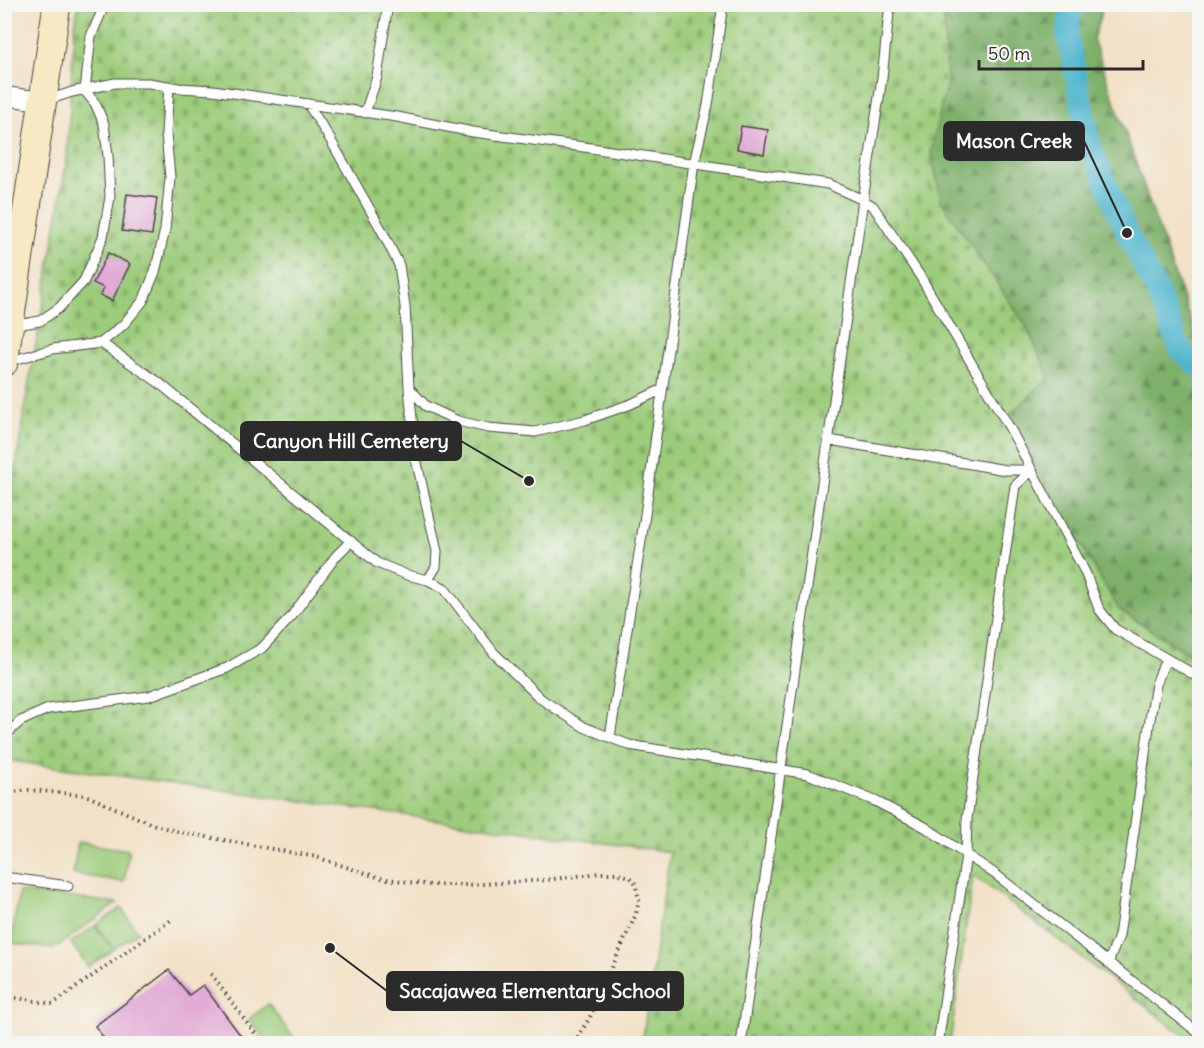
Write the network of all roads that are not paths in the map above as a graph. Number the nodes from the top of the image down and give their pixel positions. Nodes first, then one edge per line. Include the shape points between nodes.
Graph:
1 (57, 4) edge
2 (105, 4) edge
3 (388, 4) edge
4 (723, 4) edge
5 (890, 4) edge
6 (169, 86) junction
7 (85, 91) junction
8 (4, 96) edge
9 (42, 101) junction
10 (308, 104) junction
11 (365, 113) junction
12 (694, 163) junction
13 (863, 200) junction
14 (10, 326) junction
15 (100, 343) junction
16 (4, 363) edge
17 (409, 388) junction
18 (661, 390) junction
19 (829, 440) junction
20 (1032, 471) junction
21 (351, 541) junction
22 (428, 580) junction
23 (1166, 659) junction
24 (1200, 678) edge
25 (4, 736) edge
26 (610, 737) junction
27 (781, 770) junction
28 (966, 855) junction
29 (4, 877) edge
30 (68, 886) dead end
31 (1108, 963) junction
32 (1200, 1034) edge
33 (741, 1044) edge
34 (938, 1044) edge

1 - 9 street
2 - 7 lane via 92,36
3 - 11 lane via 377,77
4 - 12 lane via 708,105
5 - 13 lane
6 - 7 lane via 115,83
6 - 10 lane
6 - 15 lane via 166,134 170,177 165,230 154,272 143,301 123,325
7 - 9 lane
7 - 14 lane via 104,124 108,156 110,197 103,237 84,281 59,308 40,321
8 - 9 street
9 - 14 street
10 - 11 lane
10 - 17 lane via 399,265
11 - 12 lane
12 - 13 lane via 828,184
12 - 18 lane
13 - 19 lane
13 - 20 lane via 873,206 920,276
14 - 16 street
15 - 16 lane via 53,349
15 - 21 lane via 158,382
17 - 18 lane via 426,406 458,421 535,432 585,420
17 - 22 lane via 416,459 437,551 436,567
18 - 26 lane
19 - 20 lane
19 - 27 lane
20 - 23 lane via 1085,572 1099,609 1115,629
20 - 28 lane via 1015,486 967,819
21 - 22 lane via 377,563
21 - 25 lane via 262,648 227,668 149,696 48,709 21,721
22 - 26 lane via 444,588 494,653 541,699 584,727
23 - 24 lane
23 - 31 lane via 1149,719 1119,936
26 - 27 lane via 629,745
27 - 28 lane via 808,774 874,801 926,827
27 - 33 lane
28 - 31 lane
28 - 34 lane
29 - 30 lane
31 - 32 lane

